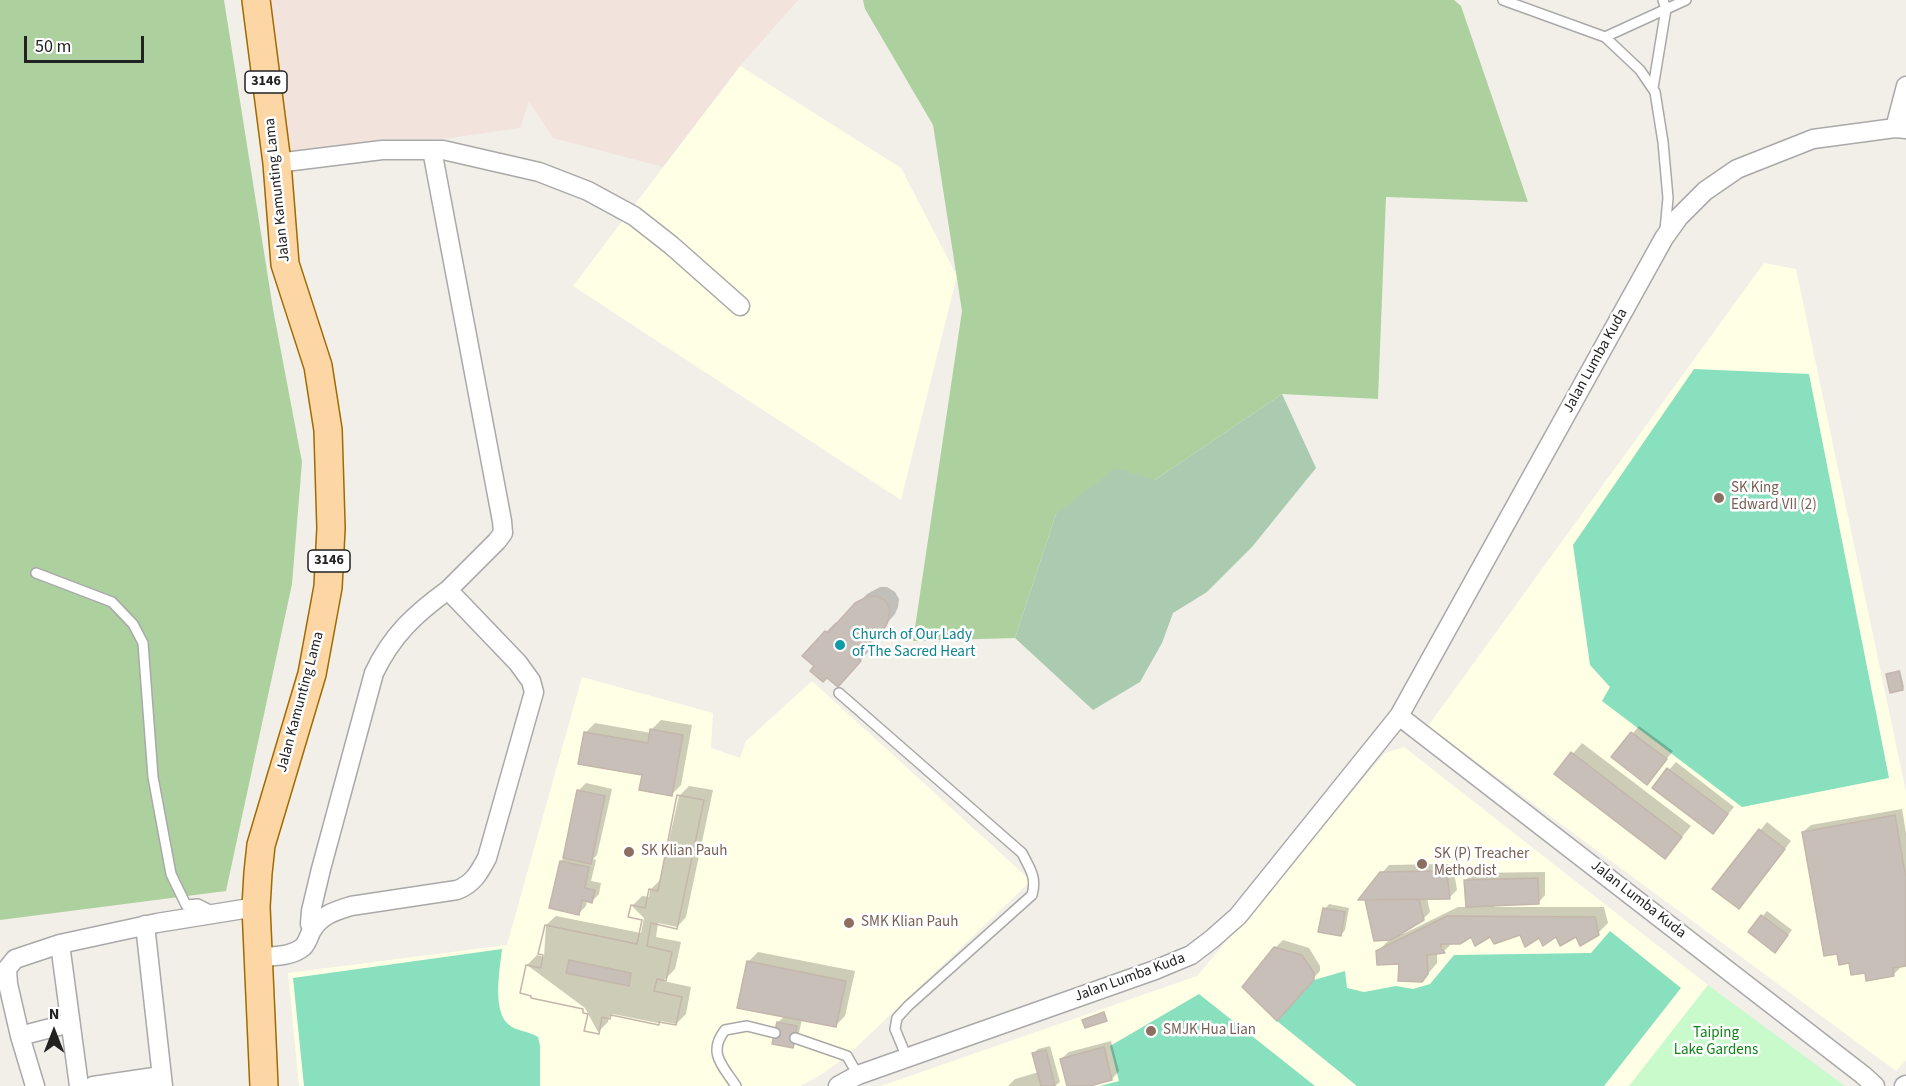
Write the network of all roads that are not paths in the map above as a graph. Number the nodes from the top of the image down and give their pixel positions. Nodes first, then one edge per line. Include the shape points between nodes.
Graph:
1 (256, 0) edge
2 (1503, 0) edge
3 (1686, 0) edge
4 (1664, 5) edge
5 (1605, 37) junction
6 (1906, 86) edge
7 (1653, 88) junction
8 (1900, 129) edge
9 (432, 150) junction
10 (277, 163) junction
11 (1664, 238) junction
12 (740, 306) dead end
13 (36, 573) dead end
14 (448, 590) junction
15 (839, 693) dead end
16 (1399, 716) junction
17 (256, 907) junction
18 (217, 913) junction
19 (145, 926) junction
20 (313, 929) junction
21 (60, 944) junction
22 (258, 957) junction
23 (70, 1023) junction
24 (775, 1033) dead end
25 (20, 1036) junction
26 (795, 1038) dead end
27 (907, 1058) junction
28 (858, 1075) junction
29 (162, 1081) edge
30 (35, 1086) edge
31 (79, 1086) edge
32 (93, 1086) edge
33 (264, 1086) edge
34 (736, 1086) edge
35 (838, 1086) edge
36 (1875, 1086) edge

1 - 10 main road, Jalan Kamunting Lama / 3146
2 - 5 lane
3 - 4 lane
4 - 5 lane
4 - 7 lane
5 - 7 lane
6 - 8 street
7 - 11 lane via 1668,198
8 - 11 street, Jalan Lumba Kuda via 1813,139 1737,169 1705,191
9 - 10 street via 382,150
9 - 12 street via 539,172 588,191 634,216
9 - 14 street via 503,533
10 - 17 main road, Jalan Kamunting Lama / 3146 via 285,264 318,366 328,430 331,528 319,640 261,845
11 - 16 street, Jalan Lumba Kuda
13 - 18 lane via 112,602 133,624 143,643 153,777 171,874 186,905 198,904
14 - 20 street via 399,632 374,673 321,869 311,911
14 - 20 street via 518,663 534,692 487,858 468,886 351,906 324,916
15 - 27 lane via 1022,853 1035,883 1032,895 897,1018 896,1029
16 - 27 street, Jalan Lumba Kuda via 1238,916 1191,955
16 - 36 street, Jalan Lumba Kuda
17 - 18 street
17 - 22 main road, Jalan Kamunting Lama / 3146
18 - 19 street
19 - 21 street
19 - 29 street
20 - 22 street via 307,943 295,952
21 - 23 street
21 - 25 street via 15,959 7,969
22 - 33 main road, Jalan Kamunting Lama / 3146
23 - 25 street
23 - 31 street
24 - 34 lane via 747,1026 725,1030 718,1039 717,1058
25 - 30 street
26 - 28 lane via 848,1056
27 - 28 street, Jalan Lumba Kuda
28 - 35 street, Jalan Lumba Kuda
29 - 32 street

